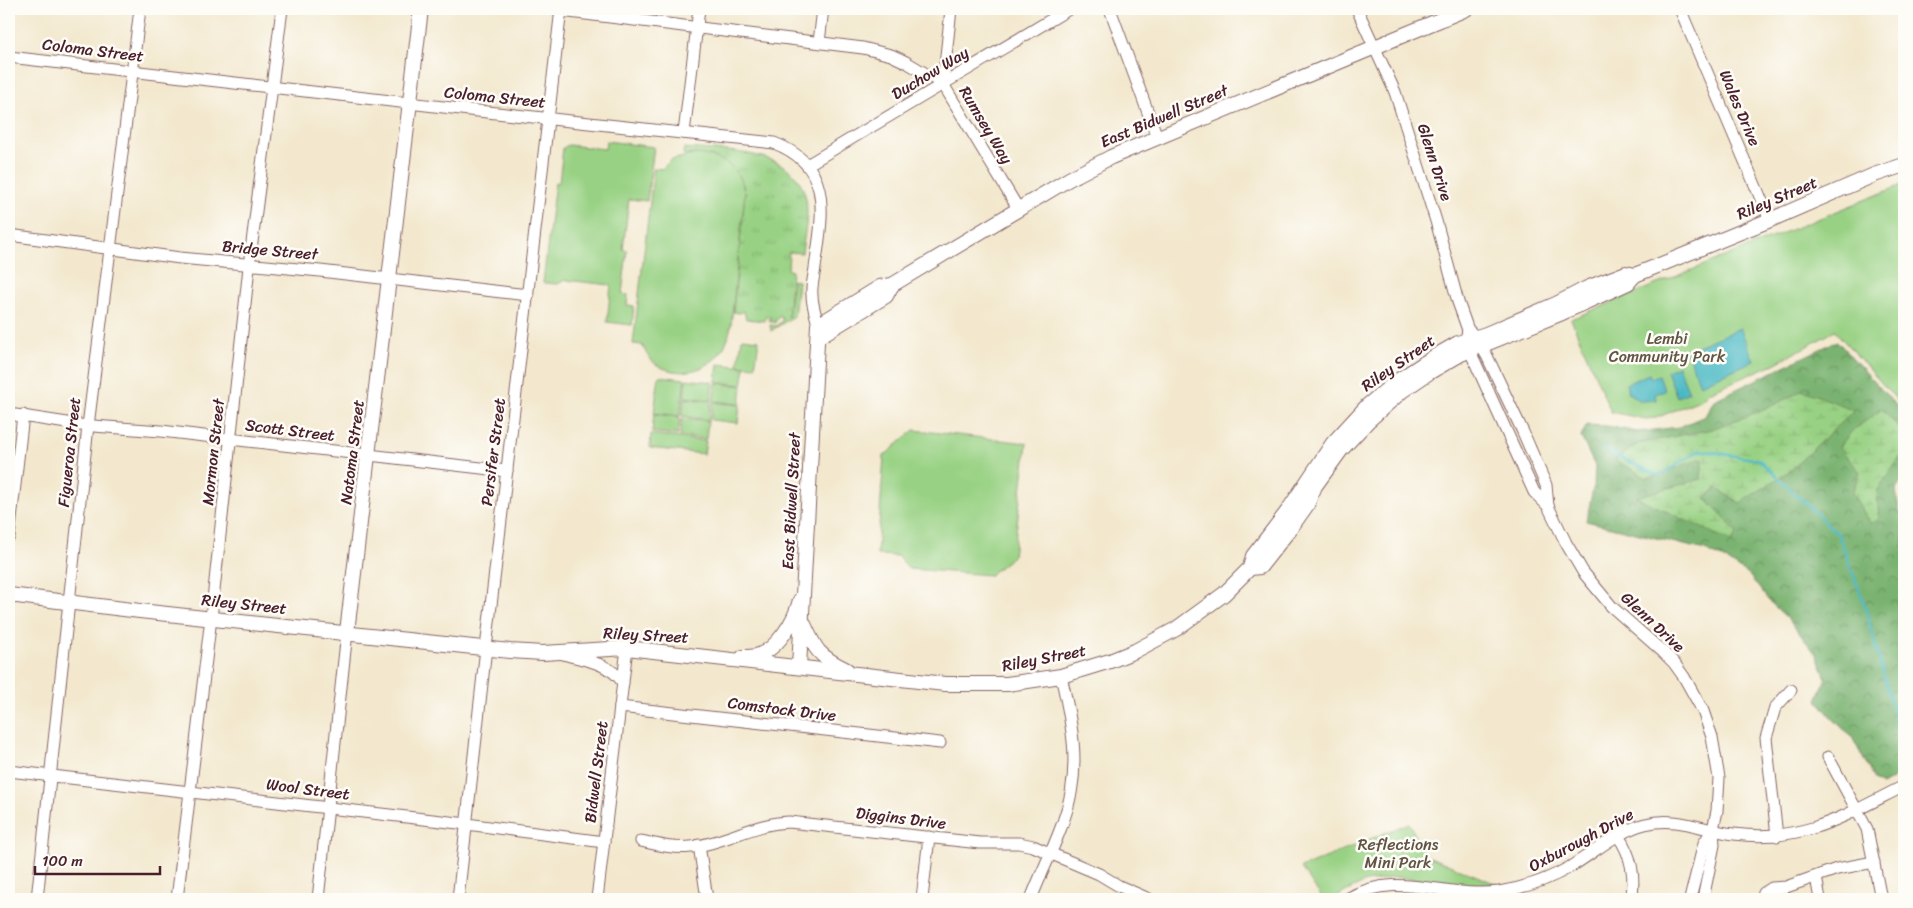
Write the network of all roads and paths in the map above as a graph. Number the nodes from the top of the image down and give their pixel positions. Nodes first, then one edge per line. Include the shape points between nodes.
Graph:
1 (140, 9) edge
2 (282, 9) edge
3 (421, 9) edge
4 (699, 9) edge
5 (823, 9) edge
6 (951, 9) edge
7 (1069, 9) edge
8 (1110, 9) edge
9 (1357, 9) edge
10 (1466, 9) edge
11 (1680, 9) edge
12 (561, 10) edge
13 (697, 26) junction
14 (819, 42) junction
15 (1373, 47) junction
16 (9, 57) edge
17 (133, 71) junction
18 (942, 84) junction
19 (272, 87) junction
20 (410, 103) junction
21 (548, 119) junction
22 (684, 133) junction
23 (1157, 137) junction
24 (807, 165) junction
25 (1904, 165) edge
26 (1019, 210) junction
27 (1770, 220) junction
28 (9, 235) edge
29 (109, 248) junction
30 (249, 265) junction
31 (389, 279) junction
32 (528, 295) junction
33 (818, 331) junction
34 (1473, 341) junction
35 (9, 414) edge
36 (23, 415) junction
37 (88, 426) junction
38 (231, 439) junction
39 (1516, 450) junction
40 (369, 455) junction
41 (507, 472) junction
42 (1546, 485) junction
43 (1300, 491) junction
44 (1548, 506) junction
45 (9, 537) edge
46 (1272, 553) junction
47 (1250, 568) junction
48 (804, 580) junction
49 (9, 594) edge
50 (70, 602) junction
51 (211, 618) junction
52 (802, 619) junction
53 (347, 632) junction
54 (486, 648) junction
55 (627, 648) junction
56 (556, 652) junction
57 (720, 658) junction
58 (799, 667) junction
59 (857, 674) junction
60 (1062, 676) junction
61 (623, 683) junction
62 (1792, 690) dead end
63 (620, 707) junction
64 (940, 743) dead end
65 (1828, 757) dead end
66 (9, 771) edge
67 (51, 776) junction
68 (1904, 786) edge
69 (190, 792) junction
70 (328, 808) junction
71 (1857, 810) junction
72 (466, 824) junction
73 (1713, 829) junction
74 (1618, 836) junction
75 (1777, 836) junction
76 (929, 837) junction
77 (641, 841) dead end
78 (604, 842) junction
79 (699, 845) junction
80 (1050, 852) junction
81 (1874, 862) junction
82 (1816, 877) junction
83 (1428, 888) junction
84 (1517, 894) edge
85 (1133, 896) edge
86 (37, 899) edge
87 (177, 899) edge
88 (318, 899) edge
89 (458, 899) edge
90 (597, 899) edge
91 (707, 899) edge
92 (922, 899) edge
93 (1031, 899) edge
94 (1149, 899) edge
95 (1347, 899) edge
96 (1425, 899) edge
97 (1631, 899) edge
98 (1690, 899) edge
99 (1703, 899) edge
100 (1762, 899) edge
101 (1820, 899) edge
102 (1881, 899) edge

1 - 17 street, Figueroa Street
2 - 19 street, Mormon Street
3 - 20 main road, Natoma Street
4 - 13 street
5 - 14 street
6 - 18 street
7 - 18 street, Duchow Way
8 - 23 street
9 - 15 street, Glenn Drive
10 - 15 main road, East Bidwell Street
11 - 27 street, Wales Drive
12 - 13 street, Rumsey Way
12 - 21 street, Persifer Street
13 - 14 street, Rumsey Way
13 - 22 street
14 - 18 street, Rumsey Way via 891,55
15 - 23 main road, East Bidwell Street
15 - 34 street, Glenn Drive via 1395,92 1458,302
16 - 17 street, Coloma Street
17 - 19 street, Coloma Street
17 - 29 street, Figueroa Street
18 - 24 street, Duchow Way
18 - 26 street, Rumsey Way
19 - 20 street, Coloma Street
19 - 30 street, Mormon Street
20 - 21 street, Coloma Street
20 - 31 main road, Natoma Street
21 - 22 street, Coloma Street
21 - 32 street, Persifer Street
22 - 24 street, Coloma Street via 767,140 794,153
23 - 26 main road, East Bidwell Street via 1092,166
24 - 33 street, Coloma Street via 817,184 822,205 812,295
25 - 27 main road, Riley Street
26 - 33 main road, East Bidwell Street via 892,285 886,296
27 - 34 main road, Riley Street via 1635,275 1628,283
28 - 29 street, Bridge Street
29 - 30 street, Bridge Street
29 - 37 street, Figueroa Street
30 - 31 street, Bridge Street
30 - 38 street, Mormon Street
31 - 32 street, Bridge Street
31 - 40 main road, Natoma Street
32 - 41 street, Persifer Street
33 - 48 main road, East Bidwell Street
34 - 39 street, Glenn Drive
34 - 42 street, Glenn Drive
34 - 43 main road, Riley Street via 1451,347 1410,372 1367,406 1333,443
34 - 46 main road, Riley Street via 1402,391 1368,421 1329,466
35 - 36 street, Scott Street
36 - 37 street, Scott Street
36 - 45 street
37 - 38 street, Scott Street
37 - 50 street, Figueroa Street
38 - 40 street, Scott Street
38 - 51 street, Mormon Street
39 - 42 street via 1521,450 1535,477
39 - 44 street, Glenn Drive via 1534,492
40 - 41 street, Scott Street
40 - 53 main road, Natoma Street
41 - 54 street, Persifer Street
42 - 44 street, Glenn Drive
43 - 46 main road via 1297,507 1272,543
43 - 47 main road, Riley Street via 1253,556
44 - 73 street, Glenn Drive via 1583,572 1612,607 1663,652 1696,696 1718,764
46 - 47 main road, Riley Street via 1260,567
47 - 60 main road, Riley Street via 1224,594 1158,639 1110,661
48 - 52 main road, East Bidwell Street
48 - 57 main road via 798,607 785,632 772,646 757,656
49 - 50 main road, Riley Street
50 - 51 main road, Riley Street
50 - 67 street, Figueroa Street
51 - 53 main road, Riley Street
51 - 69 street, Mormon Street
52 - 58 main road, East Bidwell Street
52 - 59 main road via 814,647 823,657
53 - 54 main road, Riley Street
53 - 70 street, Natoma Street
54 - 56 main road, Riley Street
54 - 72 street, Persifer Street
55 - 56 main road, Riley Street
55 - 57 main road, Riley Street
55 - 61 street, Bidwell Street
56 - 61 street via 607,667
57 - 58 main road, Riley Street
58 - 59 main road, Riley Street
59 - 60 main road, Riley Street via 971,686
60 - 80 street via 1072,723 1075,763 1069,802
61 - 63 street, Bidwell Street
62 - 75 street via 1775,708 1766,738
63 - 64 street, Comstock Drive
63 - 78 street, Bidwell Street
65 - 71 street
66 - 67 street, Wool Street
67 - 69 street, Wool Street
67 - 86 street, Figueroa Street
68 - 71 street, Oxburough Drive
69 - 70 street, Wool Street
69 - 87 street, Mormon Street
70 - 72 street, Wool Street
70 - 88 street, Natoma Street
71 - 75 street, Oxburough Drive via 1806,831
71 - 81 street via 1867,829
72 - 78 street, Wool Street
72 - 89 street, Persifer Street
73 - 74 street, Oxburough Drive via 1663,821 1643,824
73 - 75 street, Oxburough Drive via 1731,834
73 - 98 street, Glenn Drive via 1704,843
73 - 99 street, Glenn Drive via 1714,845
74 - 84 street, Oxburough Drive via 1569,868
74 - 97 street via 1631,862
76 - 79 street, Diggins Drive via 783,822 762,824
76 - 80 street, Diggins Drive via 1020,844
76 - 92 street
77 - 79 street, Diggins Drive via 677,847
78 - 90 street, Bidwell Street
79 - 91 street
80 - 85 street, Diggins Drive via 1099,874
80 - 93 street
81 - 82 street
81 - 102 street
82 - 100 street via 1772,888 1764,893
82 - 101 street
83 - 84 street, Oxburough Drive
83 - 95 street, Oxburough Drive via 1392,885 1364,891
83 - 96 street
85 - 94 street, Diggins Drive

